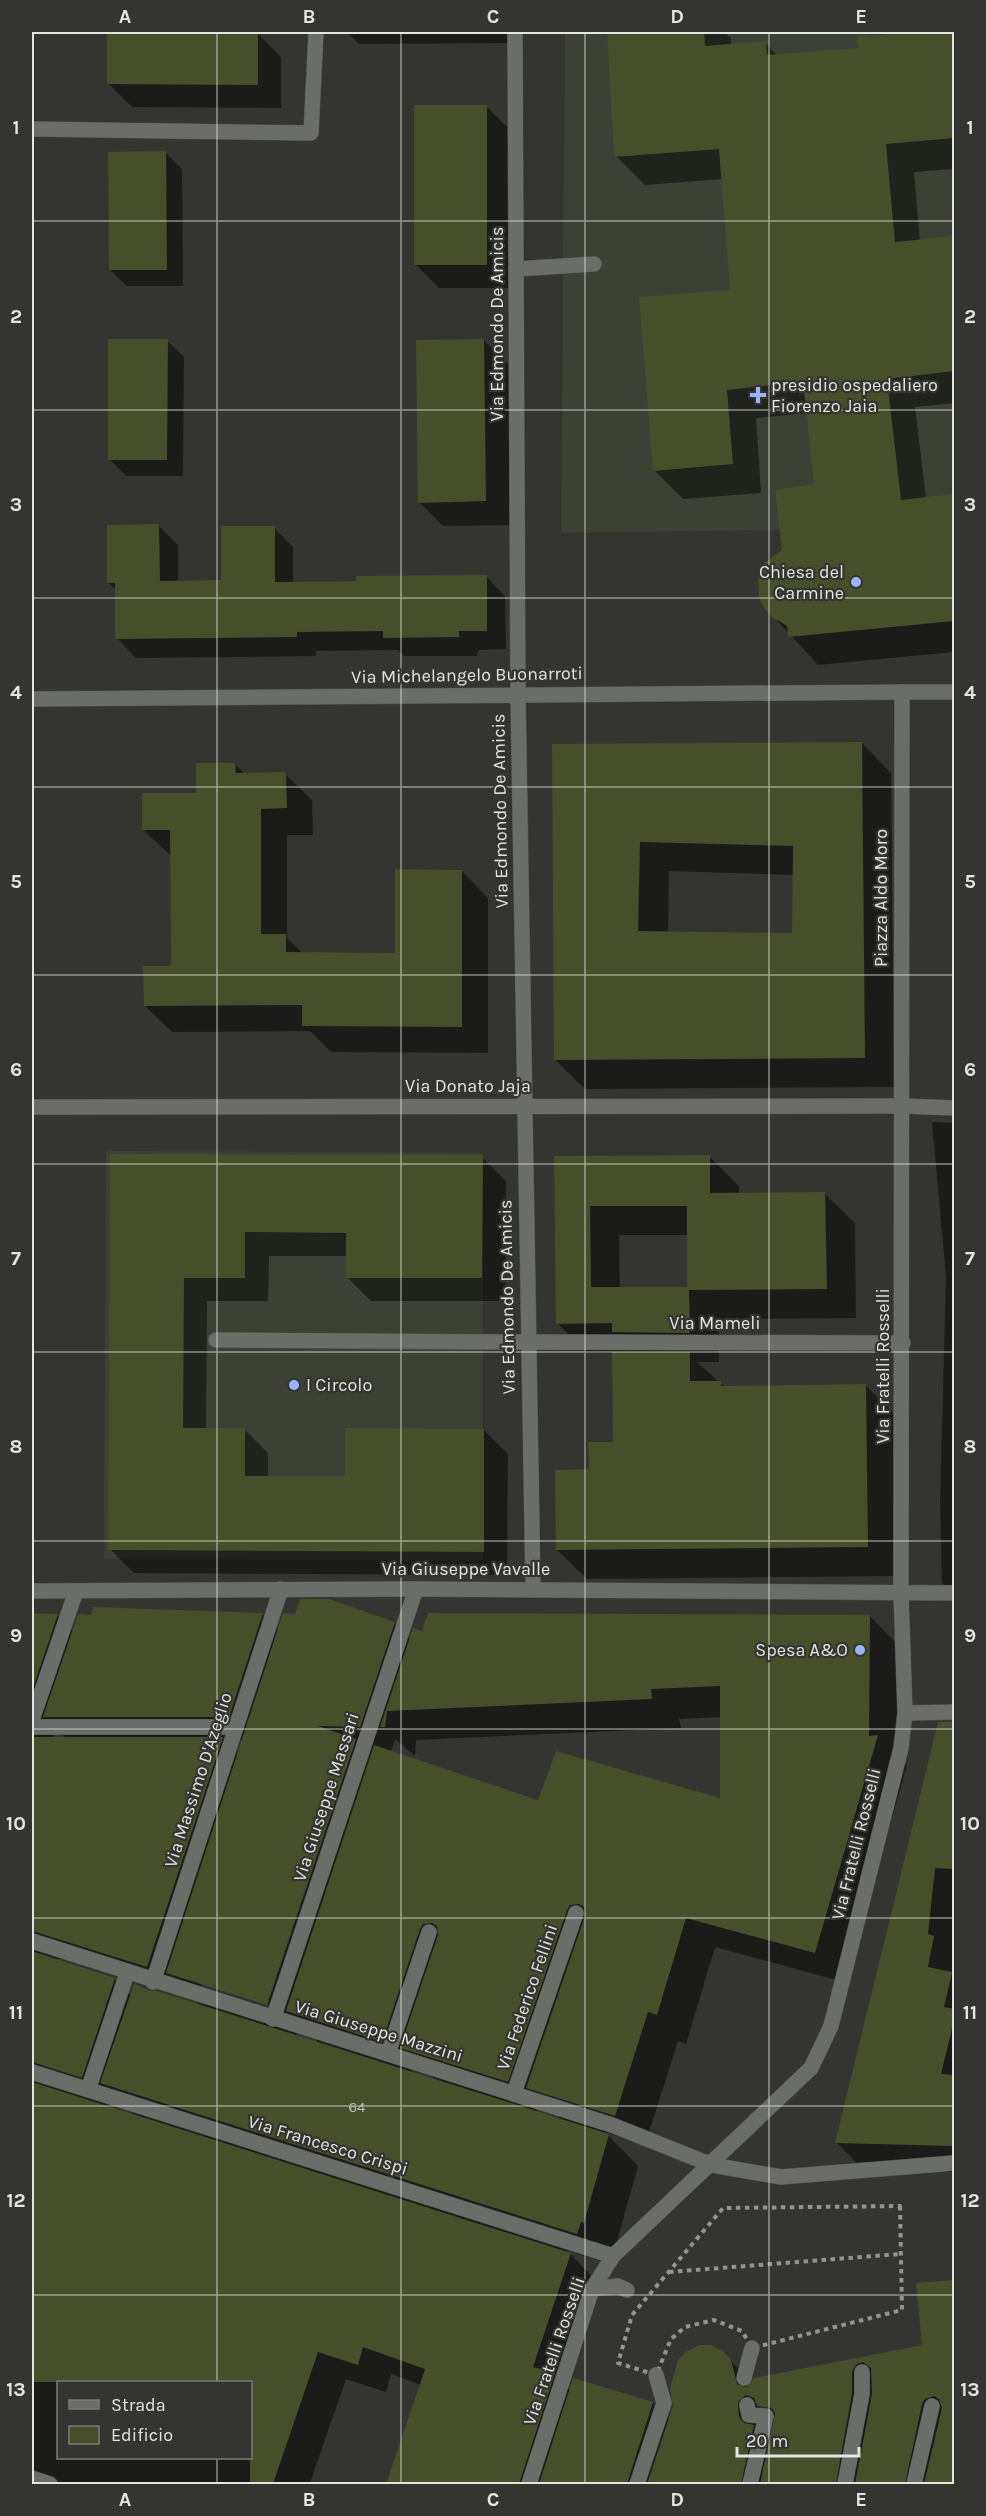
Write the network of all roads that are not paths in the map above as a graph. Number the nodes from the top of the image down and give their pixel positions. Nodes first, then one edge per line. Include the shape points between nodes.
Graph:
1 (316, 32) edge
2 (515, 32) edge
3 (32, 129) edge
4 (594, 264) dead end
5 (516, 269) junction
6 (902, 692) junction
7 (954, 692) edge
8 (518, 694) junction
9 (32, 699) edge
10 (524, 1106) junction
11 (904, 1106) junction
12 (32, 1107) edge
13 (954, 1108) edge
14 (216, 1340) dead end
15 (527, 1342) junction
16 (903, 1343) junction
17 (416, 1588) junction
18 (281, 1589) junction
19 (533, 1589) junction
20 (32, 1591) edge
21 (76, 1591) junction
22 (901, 1592) junction
23 (954, 1593) edge
24 (954, 1712) edge
25 (904, 1713) junction
26 (32, 1720) edge
27 (32, 1727) edge
28 (236, 1727) junction
29 (576, 1913) dead end
30 (429, 1932) dead end
31 (32, 1941) edge
32 (127, 1973) junction
33 (153, 1982) junction
34 (273, 2019) junction
35 (388, 2054) junction
36 (32, 2072) edge
37 (88, 2090) junction
38 (514, 2093) junction
39 (954, 2163) edge
40 (712, 2165) junction
41 (614, 2256) junction
42 (592, 2289) junction
43 (627, 2290) dead end
44 (753, 2348) road end
45 (862, 2372) dead end
46 (656, 2375) road end
47 (744, 2378) dead end
48 (747, 2404) dead end
49 (932, 2406) dead end
50 (32, 2478) edge
51 (48, 2484) edge
52 (529, 2484) edge
53 (637, 2484) edge
54 (750, 2484) edge
55 (845, 2484) edge
56 (914, 2484) edge

1 - 3 street via 311,133
2 - 5 street, Via Edmondo De Amicis
4 - 5 street
5 - 8 street, Via Edmondo De Amicis
6 - 7 street
6 - 8 street, Via Michelangelo Buonarroti
6 - 11 street, Piazza Aldo Moro
8 - 9 street, Via Michelangelo Buonarroti
8 - 10 street, Via Edmondo De Amicis
10 - 11 street, Via Donato Jaja
10 - 12 street, Via Donato Jaja
10 - 15 street, Via Edmondo De Amicis
11 - 13 street
11 - 16 street, Via Fratelli Rosselli
14 - 15 street, Via Mameli
15 - 16 street, Via Mameli
15 - 19 street, Via Edmondo De Amicis
16 - 22 street, Via Fratelli Rosselli
17 - 18 street, Via Giuseppe Vavalle
17 - 19 street, Via Giuseppe Vavalle
17 - 34 street, Via Giuseppe Massari
18 - 21 street, Via Giuseppe Vavalle
18 - 28 street, Via Massimo D'Azeglio
19 - 22 street, Via Giuseppe Vavalle
20 - 21 street, Via Giuseppe Vavalle
21 - 26 street
22 - 23 street, Via Giuseppe Vavalle
22 - 25 street, Via Fratelli Rosselli
24 - 25 street
25 - 40 street, Via Fratelli Rosselli via 901,1748 831,2026 811,2068
27 - 28 street
28 - 33 street, Via Massimo D'Azeglio
29 - 38 street, Via Federico Fellini
30 - 35 street
31 - 32 street, Via Giuseppe Mazzini
32 - 33 street, Via Giuseppe Mazzini
32 - 37 street
33 - 34 street, Via Giuseppe Mazzini
34 - 35 street, Via Giuseppe Mazzini
35 - 38 street, Via Giuseppe Mazzini
36 - 37 street, Via Francesco Crispi
37 - 41 street, Via Francesco Crispi
38 - 40 street, Via Giuseppe Mazzini via 612,2125
39 - 40 street, Via Giuseppe Mazzini via 781,2177
40 - 41 street, Via Fratelli Rosselli
41 - 42 street, Via Fratelli Rosselli
42 - 43 street via 618,2286
42 - 52 street, Via Fratelli Rosselli
44 - 47 street
45 - 55 street via 862,2394
46 - 53 street via 664,2403
48 - 54 street via 749,2415 766,2416
49 - 56 street
50 - 51 street

